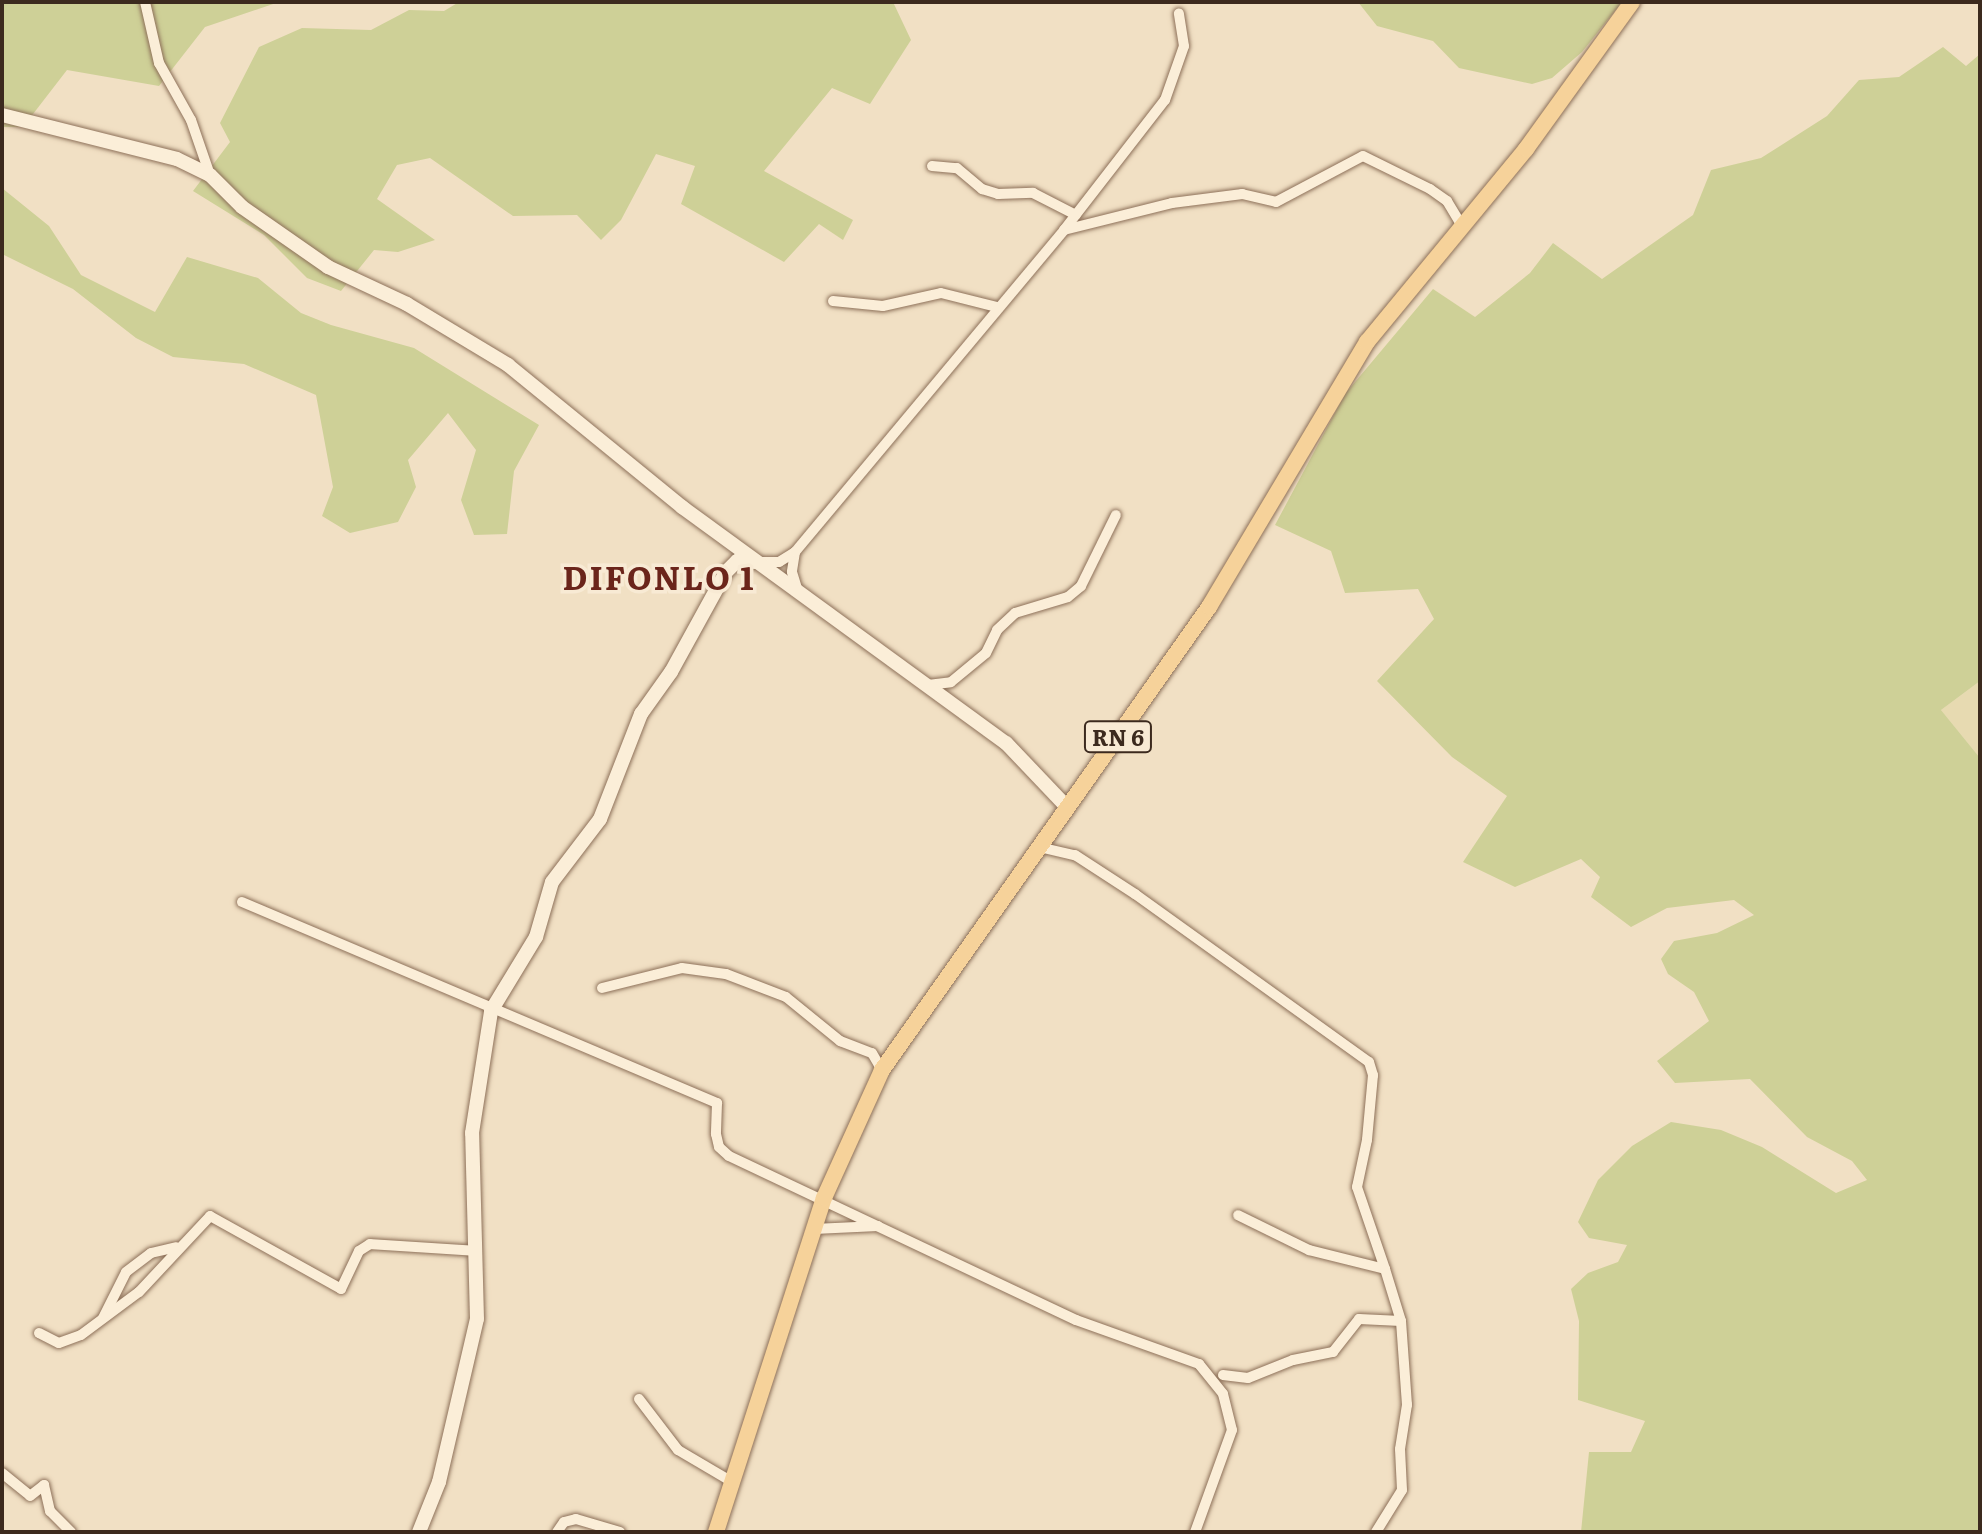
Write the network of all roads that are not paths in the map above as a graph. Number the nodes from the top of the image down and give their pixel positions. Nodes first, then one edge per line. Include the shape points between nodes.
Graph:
1 (145, 2) edge
2 (1632, 2) edge
3 (1179, 13) dead end
4 (2, 115) edge
5 (932, 166) dead end
6 (210, 175) junction
7 (1076, 215) junction
8 (1462, 226) junction
9 (1064, 230) junction
10 (833, 301) dead end
11 (997, 307) junction
12 (1116, 515) dead end
13 (795, 552) junction
14 (756, 562) junction
15 (797, 588) junction
16 (928, 685) junction
17 (1066, 806) junction
18 (1039, 847) junction
19 (242, 902) dead end
20 (602, 988) dead end
21 (491, 1011) junction
22 (882, 1070) junction
23 (824, 1198) junction
24 (1238, 1215) dead end
25 (880, 1226) junction
26 (814, 1229) junction
27 (178, 1247) junction
28 (477, 1251) junction
29 (1385, 1269) junction
30 (103, 1318) junction
31 (1401, 1321) junction
32 (39, 1333) dead end
33 (1223, 1375) dead end
34 (639, 1399) dead end
35 (2, 1473) edge
36 (734, 1483) junction
37 (71, 1532) edge
38 (419, 1532) edge
39 (557, 1532) edge
40 (620, 1532) edge
41 (716, 1532) edge
42 (1195, 1532) edge
43 (1376, 1532) edge

1 - 6 street via 159,63 191,120
2 - 8 main road, RN 6 via 1526,149
3 - 7 street via 1184,46 1165,100
4 - 6 street via 177,159
5 - 7 street via 957,168 982,189 998,194 1033,193
6 - 14 street via 242,207 328,267 407,304 508,365
7 - 9 street
8 - 9 street via 1447,201 1363,156 1276,202 1242,194 1172,203
8 - 17 main road, RN 6 via 1367,342 1209,607
9 - 11 street
10 - 11 street via 883,306 941,293
11 - 13 street
12 - 16 street via 1081,586 1068,597 1015,613 997,630 986,653 951,682
13 - 14 street via 779,562
13 - 15 street via 792,572
14 - 15 street
14 - 21 street via 737,561 726,572 671,672 641,714 600,819 552,882 536,937
15 - 16 street
16 - 17 street via 1006,743
17 - 18 main road, RN 6
18 - 22 main road, RN 6
18 - 29 street via 1075,855 1135,894 1369,1062 1373,1075 1357,1187
19 - 21 street via 423,976
20 - 22 street via 682,968 726,974 786,997 840,1041 872,1053
21 - 23 street via 717,1103 719,1147
21 - 28 street via 473,1104
22 - 23 main road, RN 6
23 - 25 street
23 - 26 main road, RN 6
24 - 29 street via 1309,1250
25 - 26 street
25 - 42 street via 1098,1330 1199,1364 1223,1394 1232,1430
26 - 36 main road, RN 6
27 - 28 street via 210,1216 341,1289 359,1251 370,1244
27 - 30 street via 139,1292
27 - 30 street via 151,1253 126,1272
28 - 38 street via 477,1319 439,1482
29 - 31 street
30 - 32 street via 68,1343
31 - 33 street via 1359,1319 1333,1352 1293,1360 1248,1378
31 - 43 street via 1407,1405 1400,1449 1402,1490
34 - 36 street via 678,1450
35 - 37 street via 30,1496 44,1485 50,1511
36 - 41 main road, RN 6
39 - 40 street via 564,1522 590,1519

